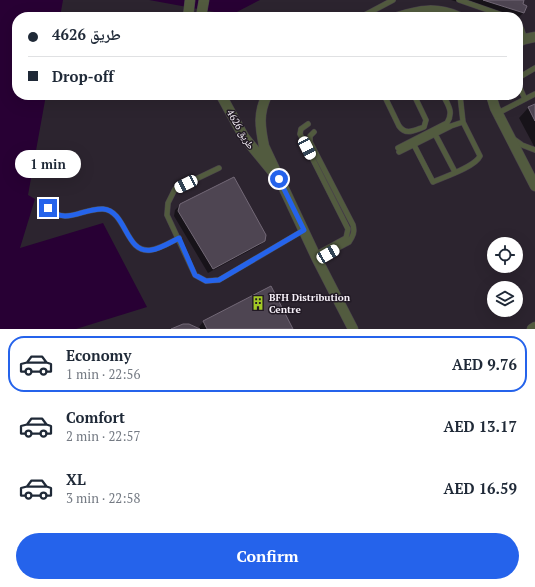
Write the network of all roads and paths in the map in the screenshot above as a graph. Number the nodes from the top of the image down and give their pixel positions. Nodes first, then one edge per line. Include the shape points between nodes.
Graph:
1 (190, 0) edge
2 (204, 0) edge
3 (392, 0) edge
4 (458, 0) edge
5 (188, 12) edge
6 (202, 12) edge
7 (370, 12) edge
8 (493, 12) edge
9 (535, 68) edge
10 (523, 75) edge
11 (535, 94) edge
12 (523, 95) edge
13 (525, 99) junction
14 (224, 100) edge
15 (265, 100) edge
16 (386, 100) edge
17 (416, 100) edge
18 (445, 100) edge
19 (461, 100) edge
20 (493, 100) edge
21 (498, 113) junction
22 (463, 122) junction
23 (308, 124) dead end
24 (314, 132) dead end
25 (435, 134) junction
26 (509, 134) junction
27 (414, 145) junction
28 (535, 150) edge
29 (219, 168) dead end
30 (455, 172) junction
31 (279, 179) junction
32 (535, 186) edge
33 (48, 208) dead end
34 (304, 230) junction
35 (179, 238) junction
36 (316, 257) junction
37 (535, 327) edge
38 (353, 329) edge
39 (532, 329) edge

1 - 5 street
2 - 6 street
3 - 7 lane
4 - 8 lane
9 - 10 lane
11 - 13 lane
12 - 13 lane
13 - 21 lane
14 - 31 street, طريق 4626 via 247,142
15 - 31 street, طريق 4626 via 260,116 260,130 264,146
16 - 17 lane via 401,129 408,132 424,127 426,120
18 - 27 lane via 450,111 447,123 398,150
19 - 22 lane
20 - 21 street
21 - 26 street
22 - 25 lane
22 - 30 lane via 480,156 473,163
23 - 36 lane via 301,129 300,134 348,229 346,238
24 - 36 lane via 310,136 310,142 354,229 349,242
25 - 27 lane
25 - 30 lane
26 - 28 lane via 522,145
26 - 32 street
27 - 30 lane via 433,182
29 - 35 lane via 175,190 168,203 167,215
31 - 34 street, طريق 4626
33 - 35 lane via 54,214 64,216 104,209 115,214 135,245 144,250 152,250
34 - 35 lane via 219,280 206,281 195,275
34 - 36 street, طريق 4626
36 - 38 street, طريق 4626
37 - 39 street

